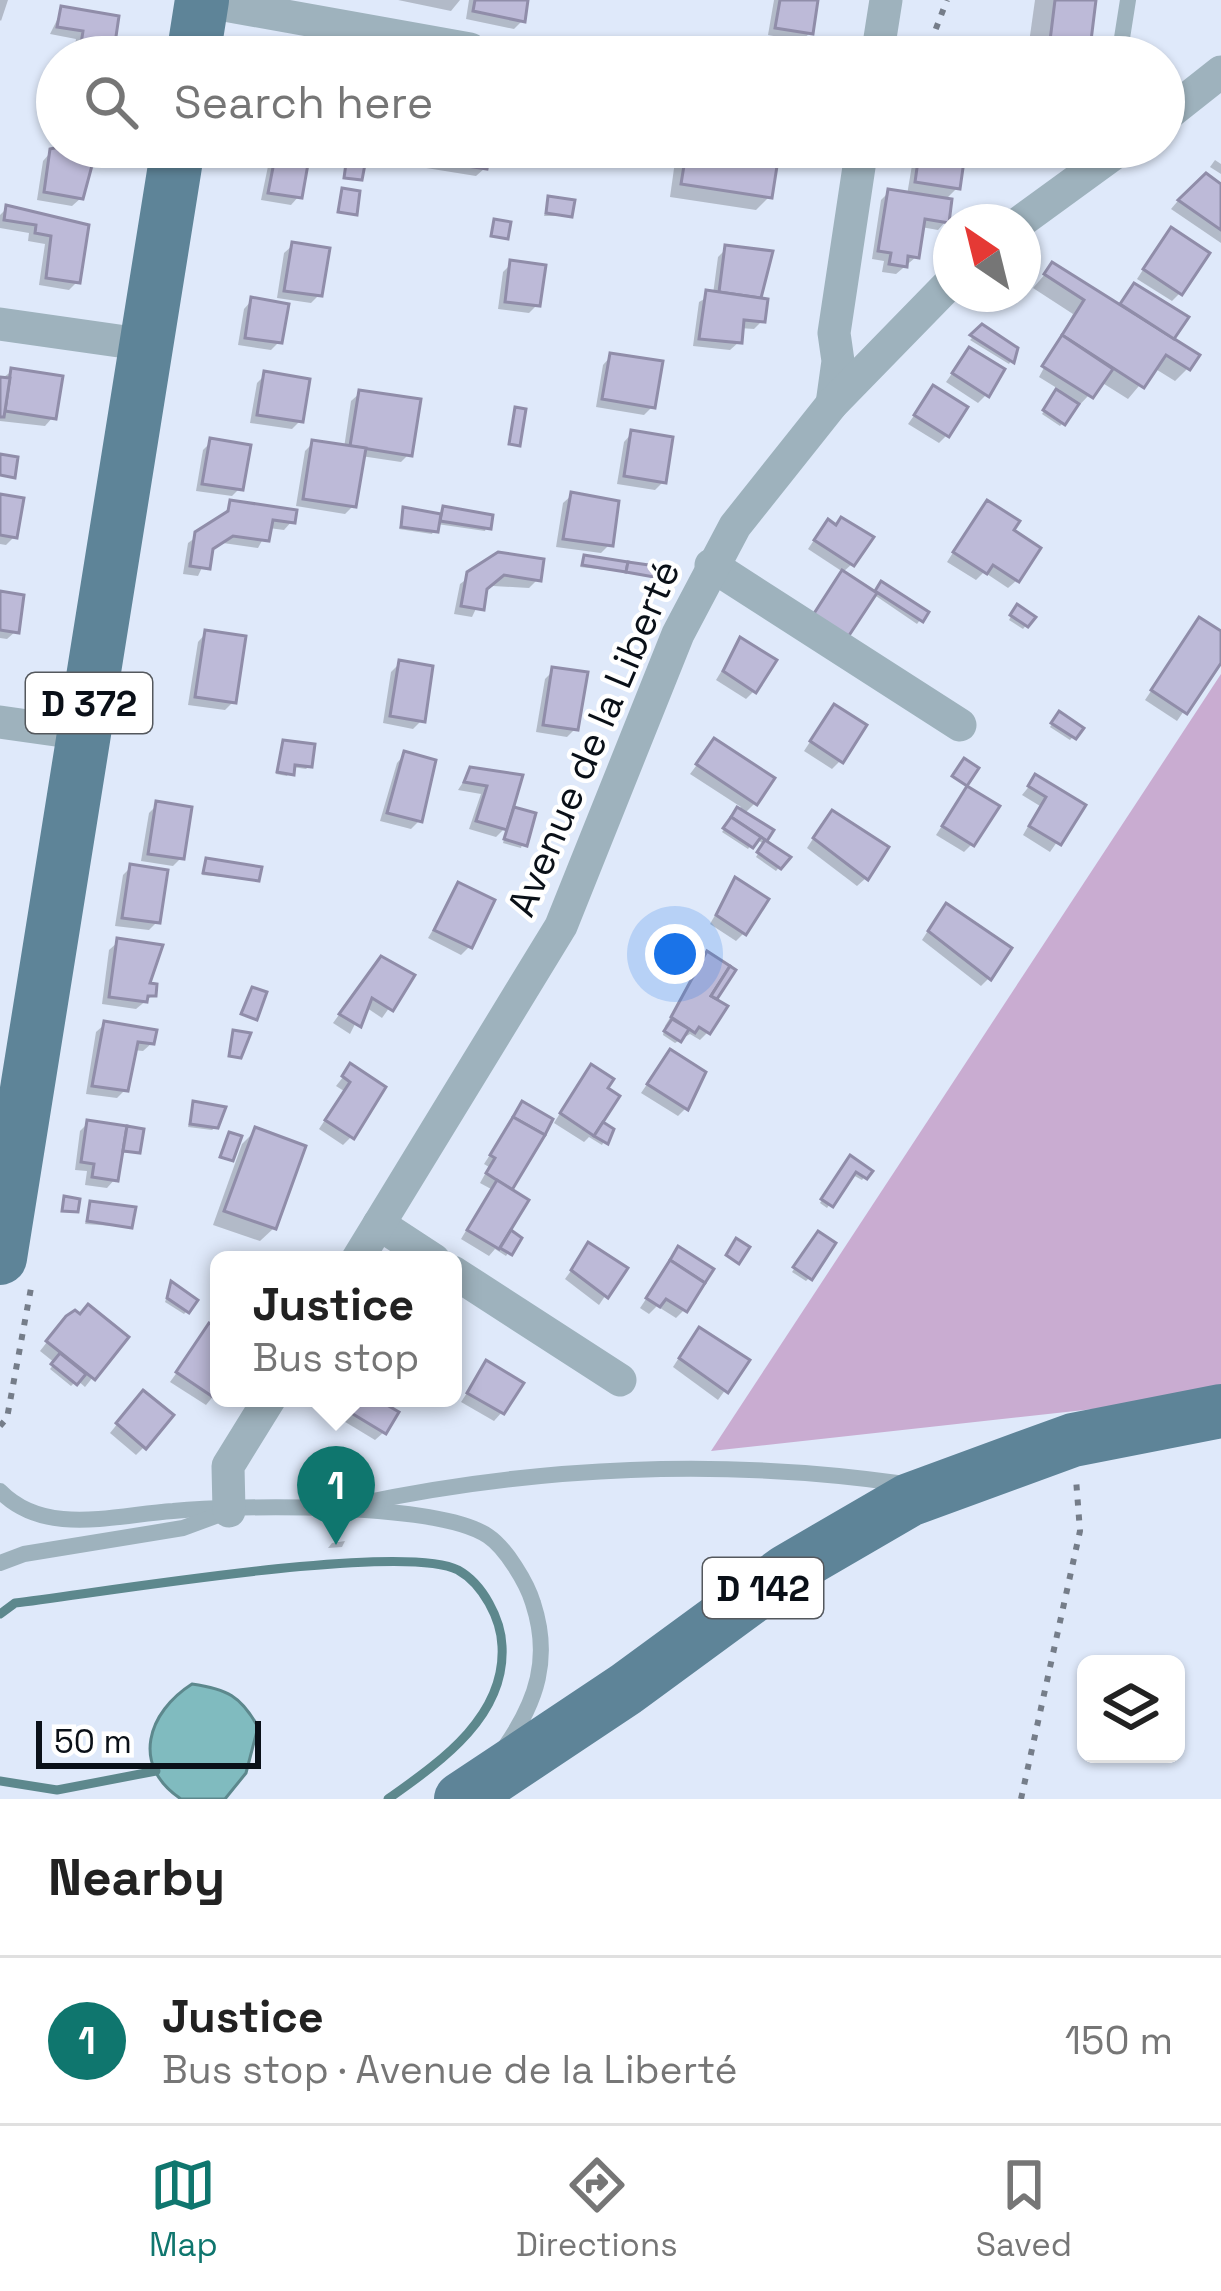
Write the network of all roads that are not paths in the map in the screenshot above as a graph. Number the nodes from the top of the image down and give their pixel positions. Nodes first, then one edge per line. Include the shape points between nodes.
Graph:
1 (886, 0) edge
2 (1128, 0) edge
3 (202, 1) edge
4 (196, 36) edge
5 (397, 36) edge
6 (880, 36) edge
7 (1122, 36) edge
8 (1221, 72) edge
9 (1185, 100) edge
10 (175, 168) edge
11 (859, 168) edge
12 (1095, 168) edge
13 (1041, 207) edge
14 (933, 300) edge
15 (0, 324) edge
16 (147, 345) junction
17 (832, 404) junction
18 (711, 565) junction
19 (0, 722) edge
20 (960, 724) dead end
21 (84, 734) junction
22 (380, 1224) junction
23 (363, 1251) edge
24 (420, 1251) edge
25 (0, 1258) edge
26 (462, 1279) edge
27 (620, 1380) dead end
28 (264, 1407) edge
29 (1221, 1411) edge
30 (0, 1490) edge
31 (922, 1494) junction
32 (334, 1509) junction
33 (229, 1511) junction
34 (0, 1564) edge
35 (626, 1689) junction
36 (457, 1799) edge
37 (496, 1799) edge
38 (526, 1799) edge

1 - 6 street
2 - 7 lane
3 - 4 main road
3 - 5 street
8 - 9 street
10 - 16 main road, D 372
11 - 17 street via 834,333
12 - 13 street
14 - 17 street, Avenue de la Liberté
15 - 16 street
16 - 21 main road, D 372
17 - 18 street, Avenue de la Liberté
18 - 20 street
18 - 22 street, Avenue de la Liberté via 561,926
19 - 21 street
21 - 25 main road, D 372
22 - 23 street, Avenue de la Liberté
22 - 24 street
26 - 27 street
28 - 33 street via 228,1466
29 - 31 main road, D 142 via 1073,1440
30 - 33 lane via 34,1516 62,1521
31 - 32 lane via 826,1473 724,1467 444,1488
31 - 35 main road, D 142 via 787,1571
31 - 38 main road
32 - 33 lane
32 - 36 lane via 432,1514 489,1537 528,1588 543,1633 539,1688 507,1745
33 - 34 lane via 183,1528
35 - 36 main road, D 142
35 - 37 main road, D 142

